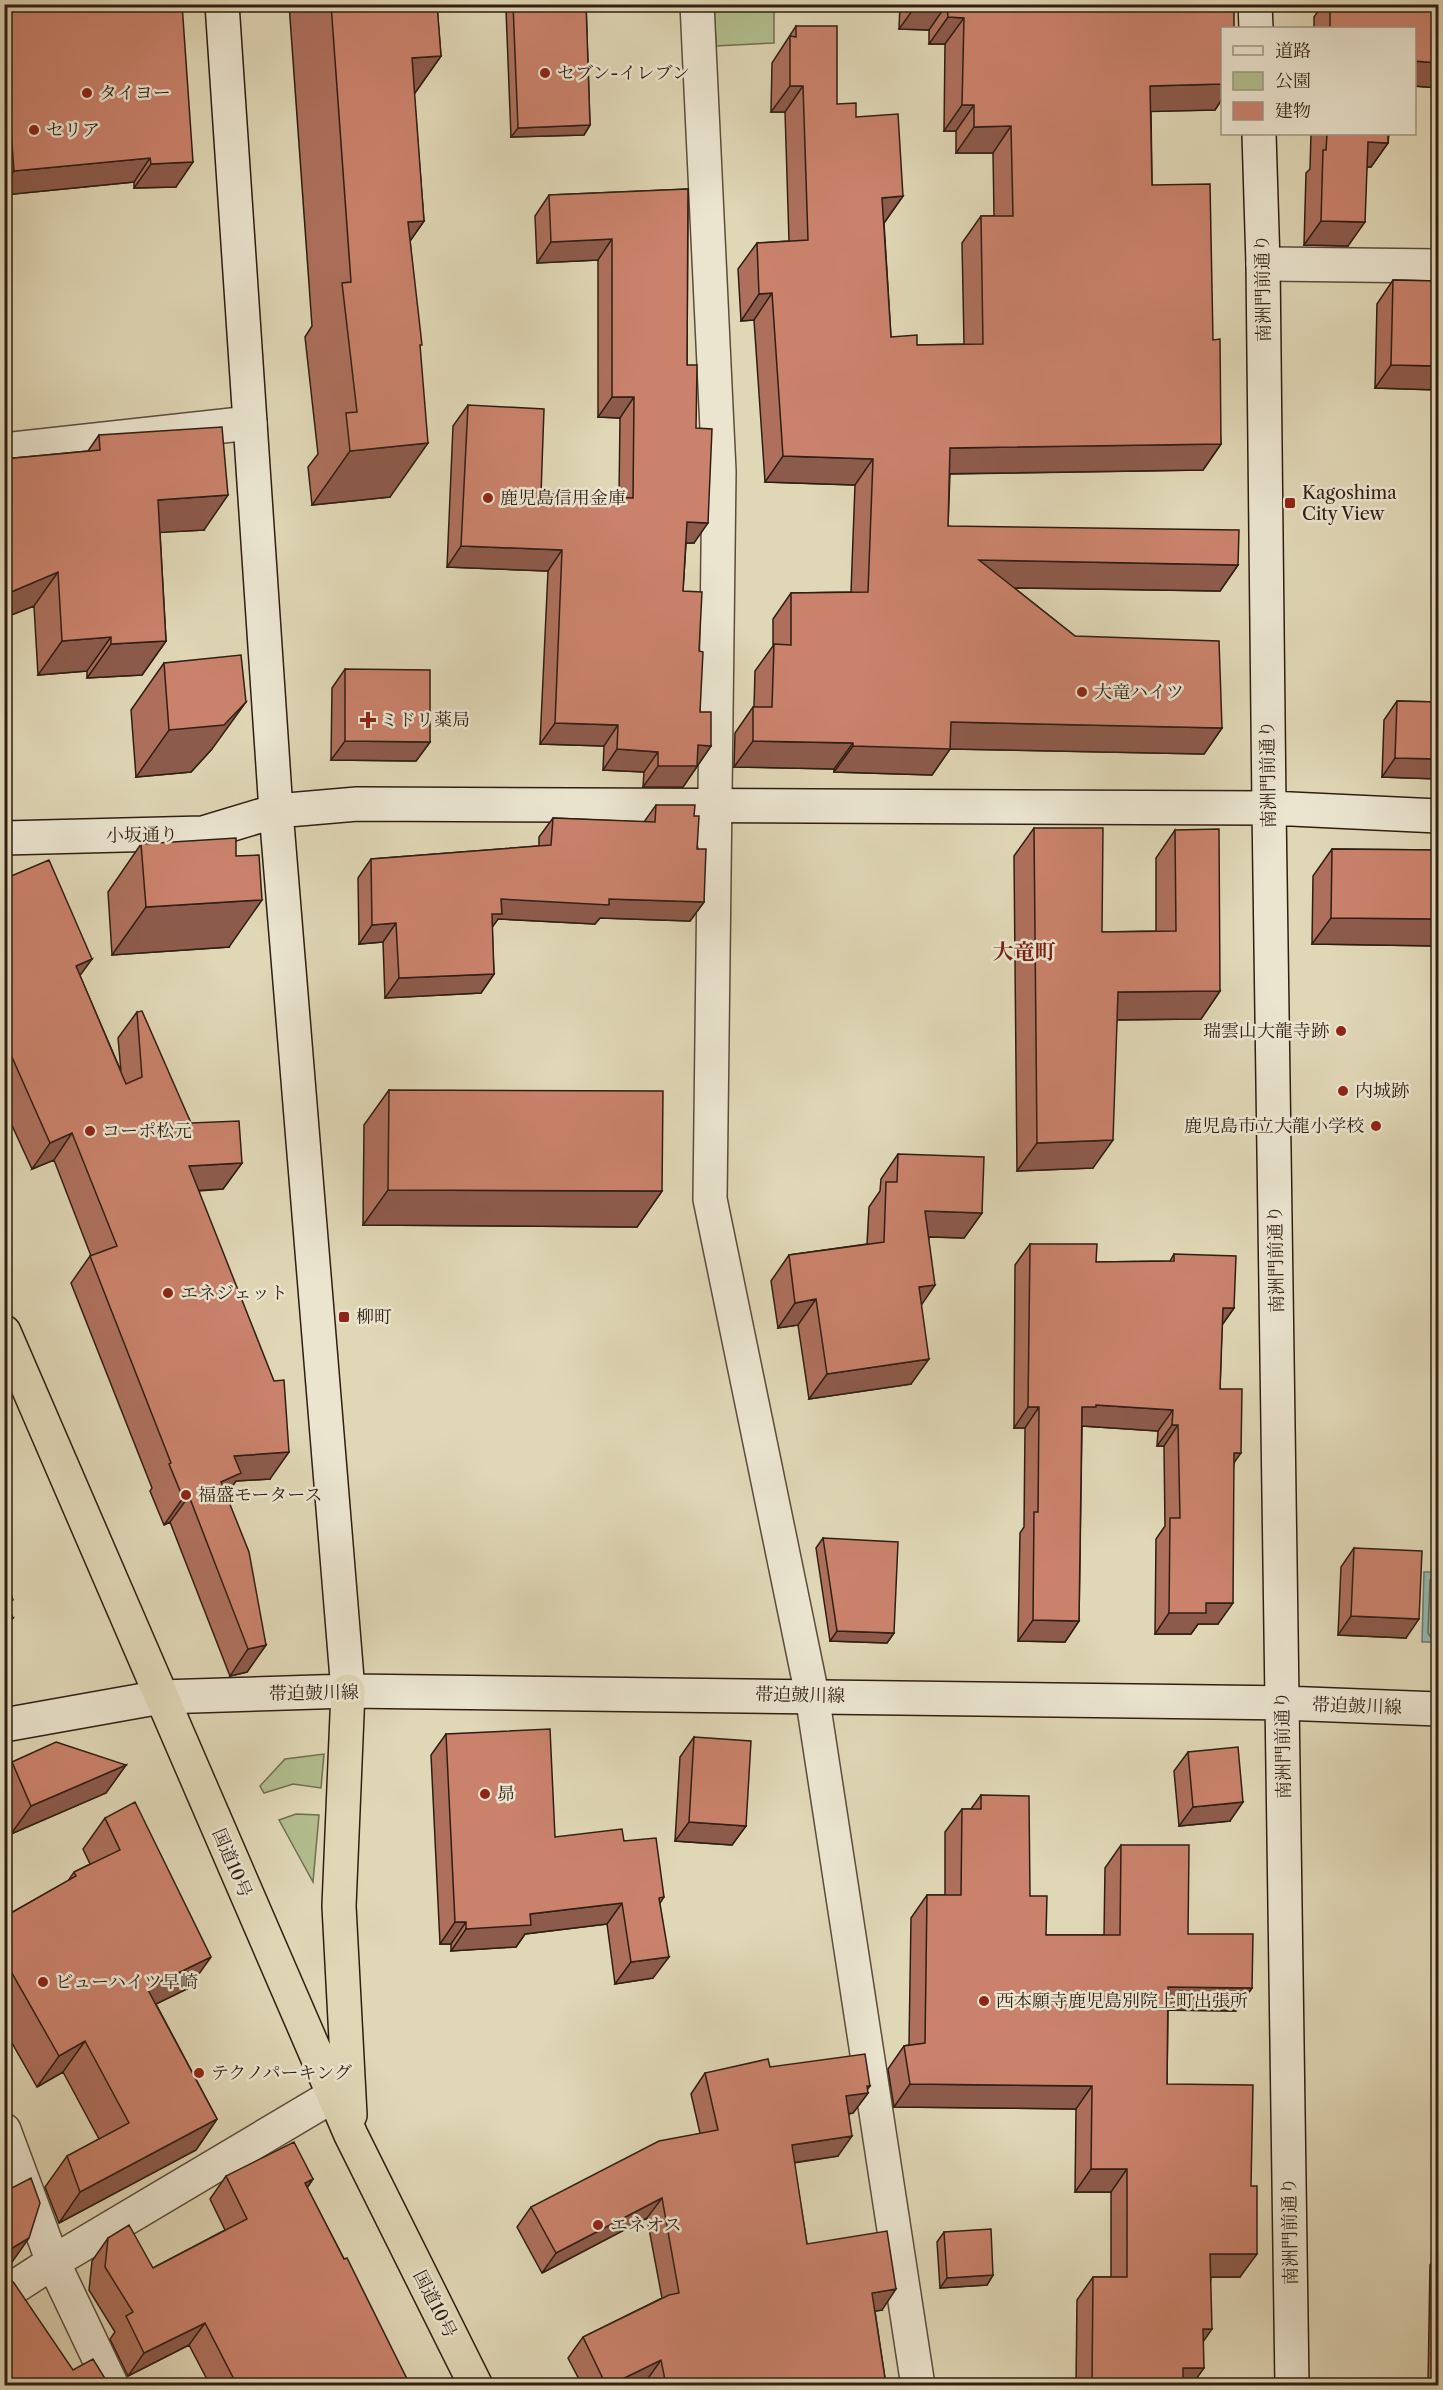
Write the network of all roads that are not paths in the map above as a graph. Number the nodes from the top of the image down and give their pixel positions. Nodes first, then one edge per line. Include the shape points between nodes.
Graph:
1 (222, 4) edge
2 (697, 4) edge
3 (1255, 4) edge
4 (1256, 27) edge
5 (1259, 135) edge
6 (1263, 264) junction
7 (1438, 266) edge
8 (250, 423) junction
9 (4, 450) edge
10 (716, 806) junction
11 (1269, 808) junction
12 (276, 811) junction
13 (1438, 816) edge
14 (4, 838) edge
15 (4, 1332) edge
16 (348, 1691) junction
17 (812, 1695) junction
18 (161, 1697) junction
19 (1282, 1703) junction
20 (1438, 1709) edge
21 (4, 1725) edge
22 (334, 2095) junction
23 (4, 2130) edge
24 (351, 2135) junction
25 (54, 2262) junction
26 (4, 2294) edge
27 (112, 2385) edge
28 (476, 2385) edge
29 (918, 2385) edge
30 (1292, 2385) edge

1 - 8 street
2 - 10 street via 719,471
3 - 4 street
5 - 6 street, 南洲門前通り
6 - 7 street
6 - 11 street, 南洲門前通り
8 - 9 street
8 - 12 street
10 - 11 street, 小坂通り
10 - 12 street, 小坂通り via 357,804
10 - 17 street via 710,1199
11 - 13 street, 小坂通り
11 - 19 street, 南洲門前通り
12 - 14 street, 小坂通り via 203,833
12 - 16 street
15 - 18 highway, 国道10号
16 - 17 street, 帯迫皷川線
16 - 18 street, 帯迫皷川線
16 - 24 highway via 339,1906
17 - 19 street, 帯迫皷川線
17 - 29 street
18 - 21 street, 帯迫皷川線
18 - 22 highway, 国道10号
19 - 20 street, 帯迫皷川線
19 - 30 street, 南洲門前通り
22 - 24 highway, 国道10号
22 - 25 street
23 - 25 street
24 - 28 highway, 国道10号
25 - 26 street
25 - 27 street

